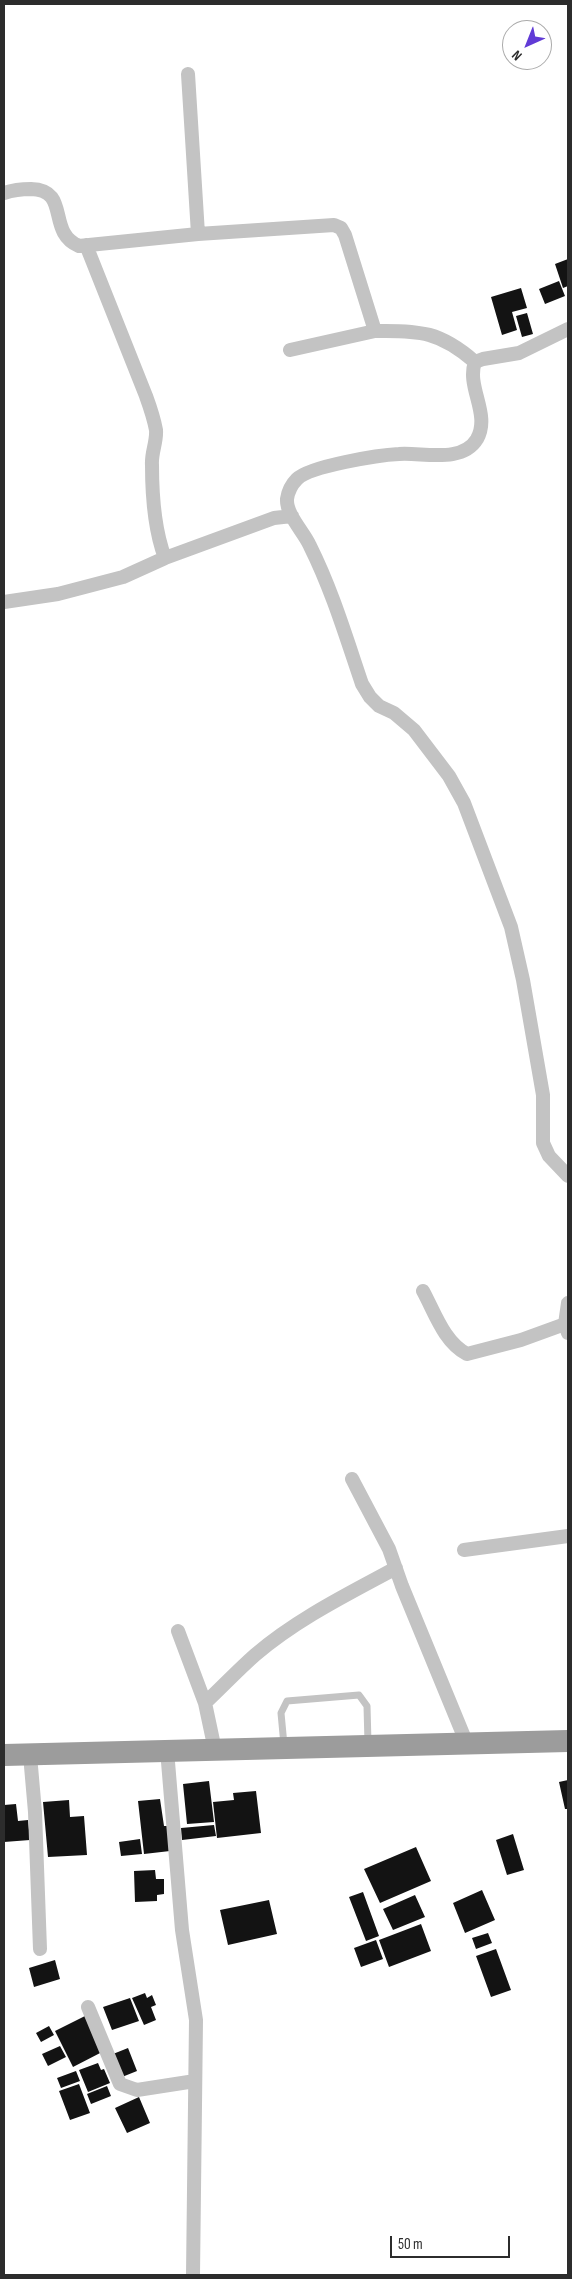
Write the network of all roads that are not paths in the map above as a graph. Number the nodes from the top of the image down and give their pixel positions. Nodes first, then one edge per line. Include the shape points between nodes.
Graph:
1 (188, 74) dead end
2 (4, 193) edge
3 (198, 234) junction
4 (86, 245) junction
5 (568, 329) edge
6 (375, 330) junction
7 (290, 350) dead end
8 (475, 362) junction
9 (292, 516) junction
10 (165, 558) junction
11 (4, 602) edge
12 (568, 1176) edge
13 (423, 1291) dead end
14 (568, 1303) edge
15 (567, 1329) edge
16 (352, 1479) dead end
17 (568, 1536) edge
18 (464, 1550) dead end
19 (396, 1568) junction
20 (178, 1631) dead end
21 (205, 1703) junction
22 (568, 1741) edge
23 (467, 1744) junction
24 (368, 1746) junction
25 (284, 1748) junction
26 (167, 1750) junction
27 (215, 1750) junction
28 (4, 1754) edge
29 (30, 1755) junction
30 (40, 1949) dead end
31 (88, 2007) dead end
32 (196, 2081) junction
33 (193, 2275) edge

1 - 3 street
2 - 4 street via 42,190 52,197 56,205 65,236 79,246
3 - 4 street
3 - 6 street via 328,225 341,228
4 - 10 street via 154,422 154,502
5 - 8 street via 519,352
6 - 7 street
6 - 8 street via 435,335 457,346
8 - 9 street via 472,370 481,428 476,440 466,450 447,455 400,453 375,456 308,472 290,487 287,506
9 - 10 street via 274,518
9 - 12 street via 308,540 331,592 366,690 379,706 394,713 414,730 449,776 464,803 511,927 524,980 543,1095 544,1142 549,1156
10 - 11 street via 123,577 58,594
13 - 15 street via 449,1340 467,1354
14 - 15 street
16 - 19 street
17 - 18 street
19 - 21 street via 289,1630 256,1654
19 - 23 street
20 - 21 street
21 - 27 street
22 - 23 highway
23 - 24 highway
24 - 25 highway
24 - 25 lane via 367,1706 359,1695 287,1701 281,1712
25 - 27 highway
26 - 27 highway
26 - 29 highway
26 - 32 street via 182,1930 196,2020
28 - 29 highway
29 - 30 street
31 - 32 street via 120,2084 137,2090
32 - 33 street

